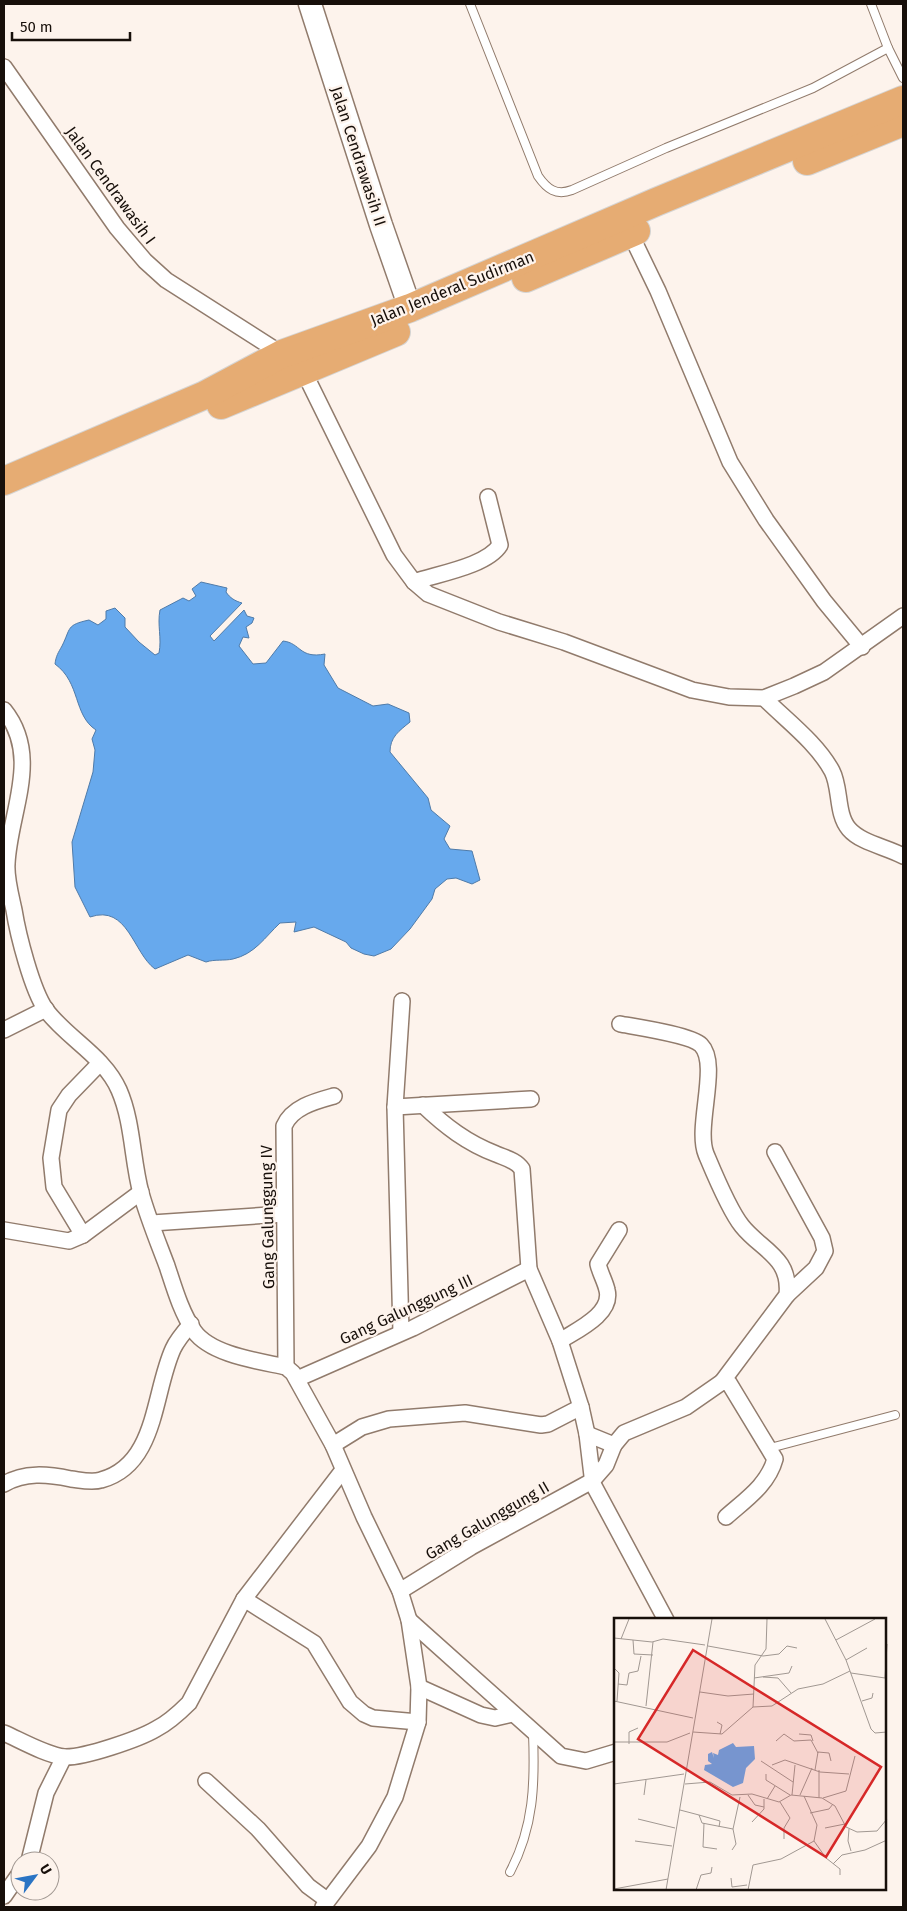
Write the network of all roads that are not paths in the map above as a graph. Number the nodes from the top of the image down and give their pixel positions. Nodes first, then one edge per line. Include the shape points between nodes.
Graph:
1 (310, 4) edge
2 (470, 4) edge
3 (871, 4) edge
4 (888, 48) junction
5 (4, 67) edge
6 (903, 78) edge
7 (903, 100) edge
8 (903, 122) edge
9 (630, 234) junction
10 (410, 308) junction
11 (293, 362) junction
12 (207, 402) junction
13 (4, 481) edge
14 (4, 497) edge
15 (488, 497) dead end
16 (414, 582) junction
17 (903, 616) edge
18 (862, 647) junction
19 (764, 698) junction
20 (4, 710) edge
21 (903, 856) edge
22 (5, 865) edge
23 (402, 1001) dead end
24 (46, 1009) junction
25 (620, 1024) dead end
26 (4, 1030) edge
27 (100, 1063) junction
28 (334, 1096) dead end
29 (531, 1099) dead end
30 (422, 1105) junction
31 (395, 1107) junction
32 (775, 1152) dead end
33 (141, 1192) junction
34 (284, 1214) junction
35 (152, 1223) junction
36 (4, 1230) edge
37 (619, 1230) dead end
38 (83, 1235) junction
39 (529, 1269) junction
40 (787, 1295) junction
41 (191, 1324) junction
42 (401, 1332) junction
43 (560, 1341) junction
44 (286, 1367) junction
45 (297, 1379) junction
46 (722, 1382) junction
47 (581, 1407) junction
48 (895, 1415) dead end
49 (587, 1434) junction
50 (334, 1445) junction
51 (614, 1445) junction
52 (770, 1448) junction
53 (343, 1470) junction
54 (592, 1481) junction
55 (4, 1484) edge
56 (726, 1517) dead end
57 (400, 1591) junction
58 (244, 1599) junction
59 (665, 1618) edge
60 (409, 1620) junction
61 (419, 1687) junction
62 (512, 1714) junction
63 (418, 1722) junction
64 (4, 1733) edge
65 (533, 1733) junction
66 (614, 1753) edge
67 (64, 1757) junction
68 (206, 1781) dead end
69 (31, 1851) edge
70 (510, 1872) dead end
71 (325, 1904) edge

1 - 10 street, Jalan Cendrawasih II
2 - 4 lane via 538,176 548,188 559,193 813,88
3 - 4 lane
4 - 6 lane
5 - 11 street, Jalan Cendrawasih I via 117,228 145,261 166,280
7 - 10 highway, Jalan Jenderal Sudirman
8 - 9 highway, Jalan Jenderal Sudirman
9 - 11 highway, Jalan Jenderal Sudirman
9 - 18 street via 658,291 730,462 766,520 824,601
10 - 11 highway, Jalan Jenderal Sudirman
11 - 12 highway, Jalan Jenderal Sudirman
11 - 16 street via 394,555
12 - 13 highway, Jalan Jenderal Sudirman
12 - 14 highway, Jalan Jenderal Sudirman
15 - 16 street via 500,545 495,553
16 - 19 street via 428,594 499,622 564,642 692,690 729,697
17 - 18 street
18 - 19 street via 824,672
19 - 21 street via 830,768 843,818 850,830
20 - 22 street via 15,727 22,758 20,794
22 - 24 street via 23,947
23 - 31 street
24 - 26 street
24 - 27 street
25 - 40 street via 695,1041 704,1050 708,1065 703,1130 705,1152 741,1225 775,1256 786,1274
27 - 33 street via 119,1090
27 - 38 street via 69,1094 59,1110 51,1158 54,1187
28 - 34 street, Gang Galunggung IV via 304,1107 287,1119 284,1126
29 - 30 street
30 - 31 street
30 - 39 street via 479,1148 519,1164 523,1173
31 - 42 street
32 - 40 street via 822,1238 825,1251 816,1268
33 - 35 street
33 - 38 street
34 - 35 street
34 - 44 street, Gang Galunggung IV
35 - 41 street via 178,1298
36 - 38 street via 68,1241
37 - 43 street via 598,1264 607,1290 606,1305 601,1313
39 - 42 street, Gang Galunggung III
39 - 43 street
40 - 46 street
41 - 44 street via 208,1343 234,1355
41 - 55 street via 173,1350 142,1444 121,1472 99,1481 32,1475 17,1477
42 - 45 street, Gang Galunggung III
43 - 47 street
44 - 45 street
45 - 50 street
46 - 51 street via 686,1408 624,1433
46 - 52 street via 733,1386
47 - 49 street
47 - 50 street via 540,1425 465,1413 378,1421
48 - 52 lane
49 - 51 street
49 - 54 street
50 - 53 street
51 - 54 street via 606,1465
52 - 56 street via 775,1459 772,1470 760,1488
53 - 57 street
53 - 58 street
54 - 57 street, Gang Galunggung II via 471,1547
54 - 59 street
57 - 60 street
58 - 63 street via 314,1643 350,1702 364,1714 373,1718
58 - 67 street via 189,1703 175,1716 155,1730 88,1754
60 - 61 street
60 - 62 street
61 - 62 street via 481,1715 495,1718
61 - 63 street
62 - 65 street
63 - 71 street via 395,1797 369,1846
64 - 67 street
65 - 66 street via 561,1756 575,1761
65 - 70 lane via 534,1779 526,1838
67 - 69 street via 46,1792
68 - 71 street via 258,1829

